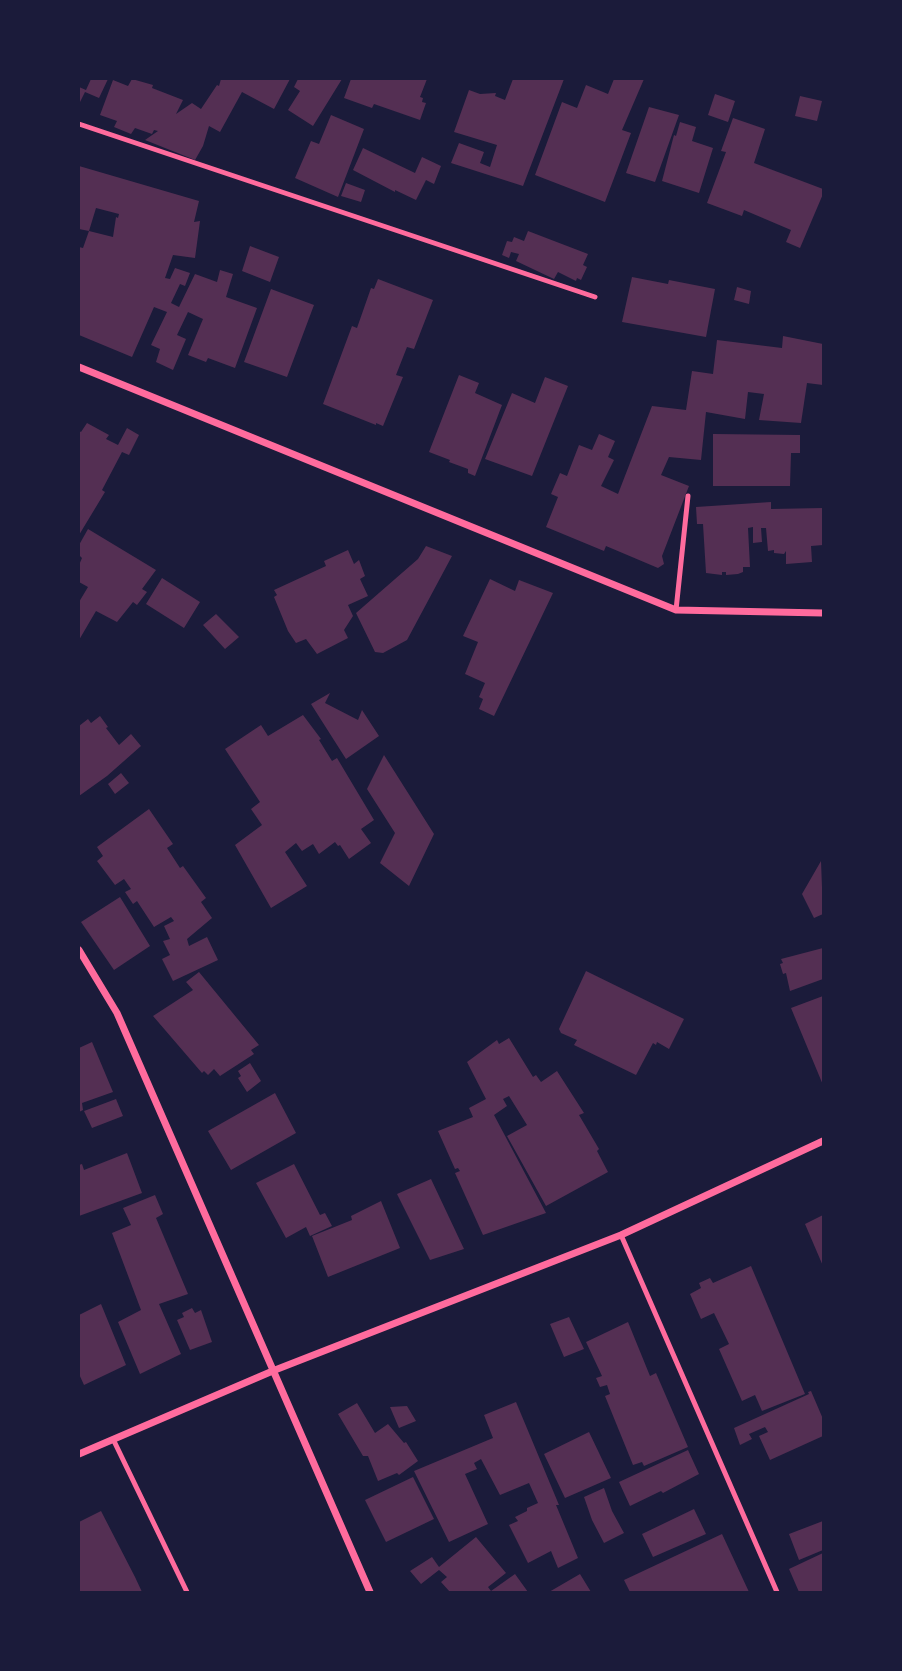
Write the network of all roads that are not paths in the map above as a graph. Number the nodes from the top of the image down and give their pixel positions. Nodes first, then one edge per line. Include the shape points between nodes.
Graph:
1 (79, 124) edge
2 (595, 297) dead end
3 (79, 367) edge
4 (688, 496) dead end
5 (676, 610) junction
6 (823, 613) edge
7 (79, 950) edge
8 (823, 1141) edge
9 (621, 1235) junction
10 (275, 1370) junction
11 (113, 1439) junction
12 (79, 1454) edge
13 (187, 1592) edge
14 (370, 1592) edge
15 (778, 1592) edge

1 - 2 lane
3 - 5 street
4 - 5 lane
5 - 6 street
7 - 10 street via 117,1013
8 - 9 street
9 - 10 street
9 - 15 lane
10 - 11 street
10 - 14 street
11 - 12 street
11 - 13 lane

